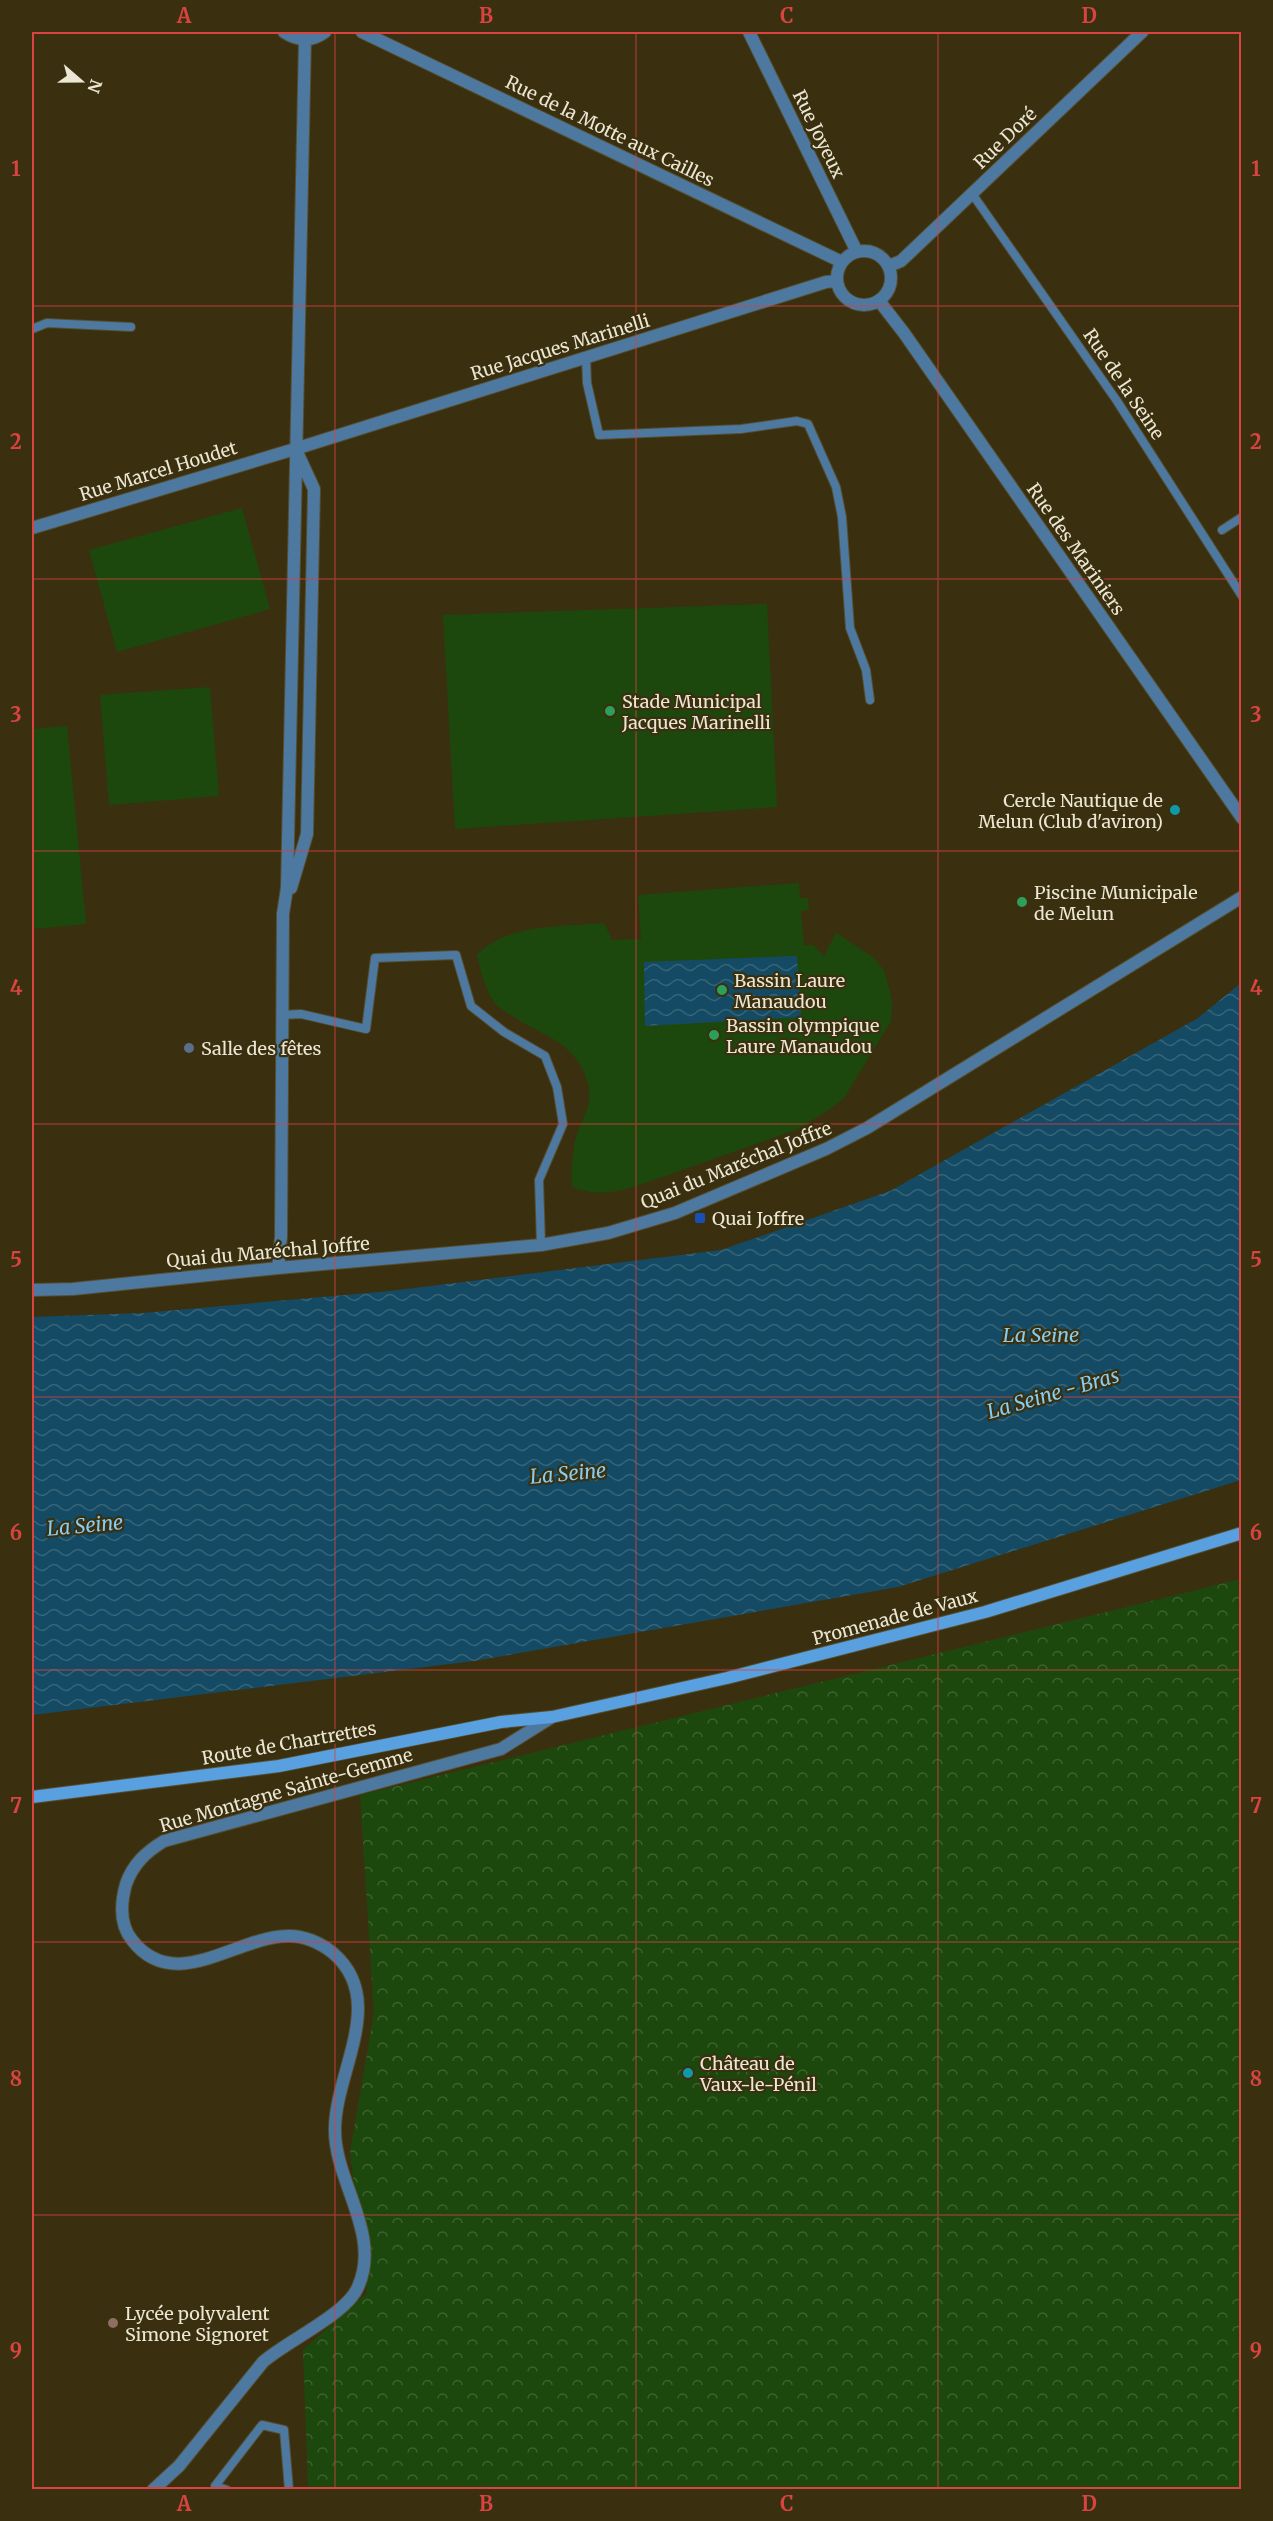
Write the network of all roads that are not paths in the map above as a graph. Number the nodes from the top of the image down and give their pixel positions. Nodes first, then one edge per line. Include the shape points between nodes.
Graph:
1 (284, 32) edge
2 (326, 32) edge
3 (362, 32) edge
4 (749, 32) edge
5 (1142, 32) edge
6 (305, 39) junction
7 (973, 195) junction
8 (857, 252) junction
9 (842, 262) junction
10 (889, 266) junction
11 (837, 281) junction
12 (880, 302) junction
13 (131, 327) dead end
14 (32, 329) edge
15 (586, 357) junction
16 (295, 449) junction
17 (1242, 518) edge
18 (32, 528) edge
19 (1222, 530) dead end
20 (1242, 596) edge
21 (870, 700) dead end
22 (1242, 818) edge
23 (1242, 897) edge
24 (283, 914) junction
25 (282, 1015) junction
26 (541, 1245) junction
27 (278, 1268) junction
28 (32, 1290) edge
29 (1242, 1533) edge
30 (552, 1717) junction
31 (32, 1797) edge
32 (153, 2490) edge
33 (227, 2490) edge
34 (289, 2490) edge

1 - 6 street
2 - 6 street
3 - 9 street, Rue de la Motte aux Cailles
4 - 8 street, Rue Joyeux
5 - 7 street, Rue Doré
6 - 16 street
7 - 10 street, Rue Doré via 901,261
7 - 20 lane, Rue de la Seine via 1117,401
8 - 9 street
8 - 10 street via 875,253
9 - 11 street
10 - 12 street via 891,287
11 - 12 street via 844,297 852,303 863,306
11 - 15 street, Rue Jacques Marinelli
12 - 22 street, Rue des Mariniers
13 - 14 lane via 47,323
15 - 16 street, Rue Jacques Marinelli
15 - 21 lane via 587,383 599,435 741,429 797,421 808,424 836,487 842,517 850,628 867,670
16 - 18 street, Rue Marcel Houdet
16 - 24 street via 287,876
16 - 24 street via 314,489 307,834
17 - 19 lane
23 - 26 street, Quai du Maréchal Joffre via 877,1122 826,1149 675,1213 608,1233
24 - 25 street
25 - 26 lane via 301,1014 366,1029 375,958 456,955 471,1006 544,1056 557,1087 563,1124 539,1180
25 - 27 street
26 - 27 street, Quai du Maréchal Joffre
27 - 28 street, Quai du Maréchal Joffre
29 - 30 main road, Promenade de Vaux via 985,1612 738,1676
30 - 31 main road, Route de Chartrettes via 501,1722 279,1766
30 - 32 street, Rue Montagne Sainte-Gemme via 501,1749 164,1841 134,1866 121,1906 123,1922 137,1947 152,1957 187,1964 271,1937 302,1937 322,1946 348,1969 358,2012 334,2128 337,2156 359,2219 363,2268 358,2288 328,2317 263,2362 187,2457
33 - 34 lane via 215,2486 262,2425 284,2430

